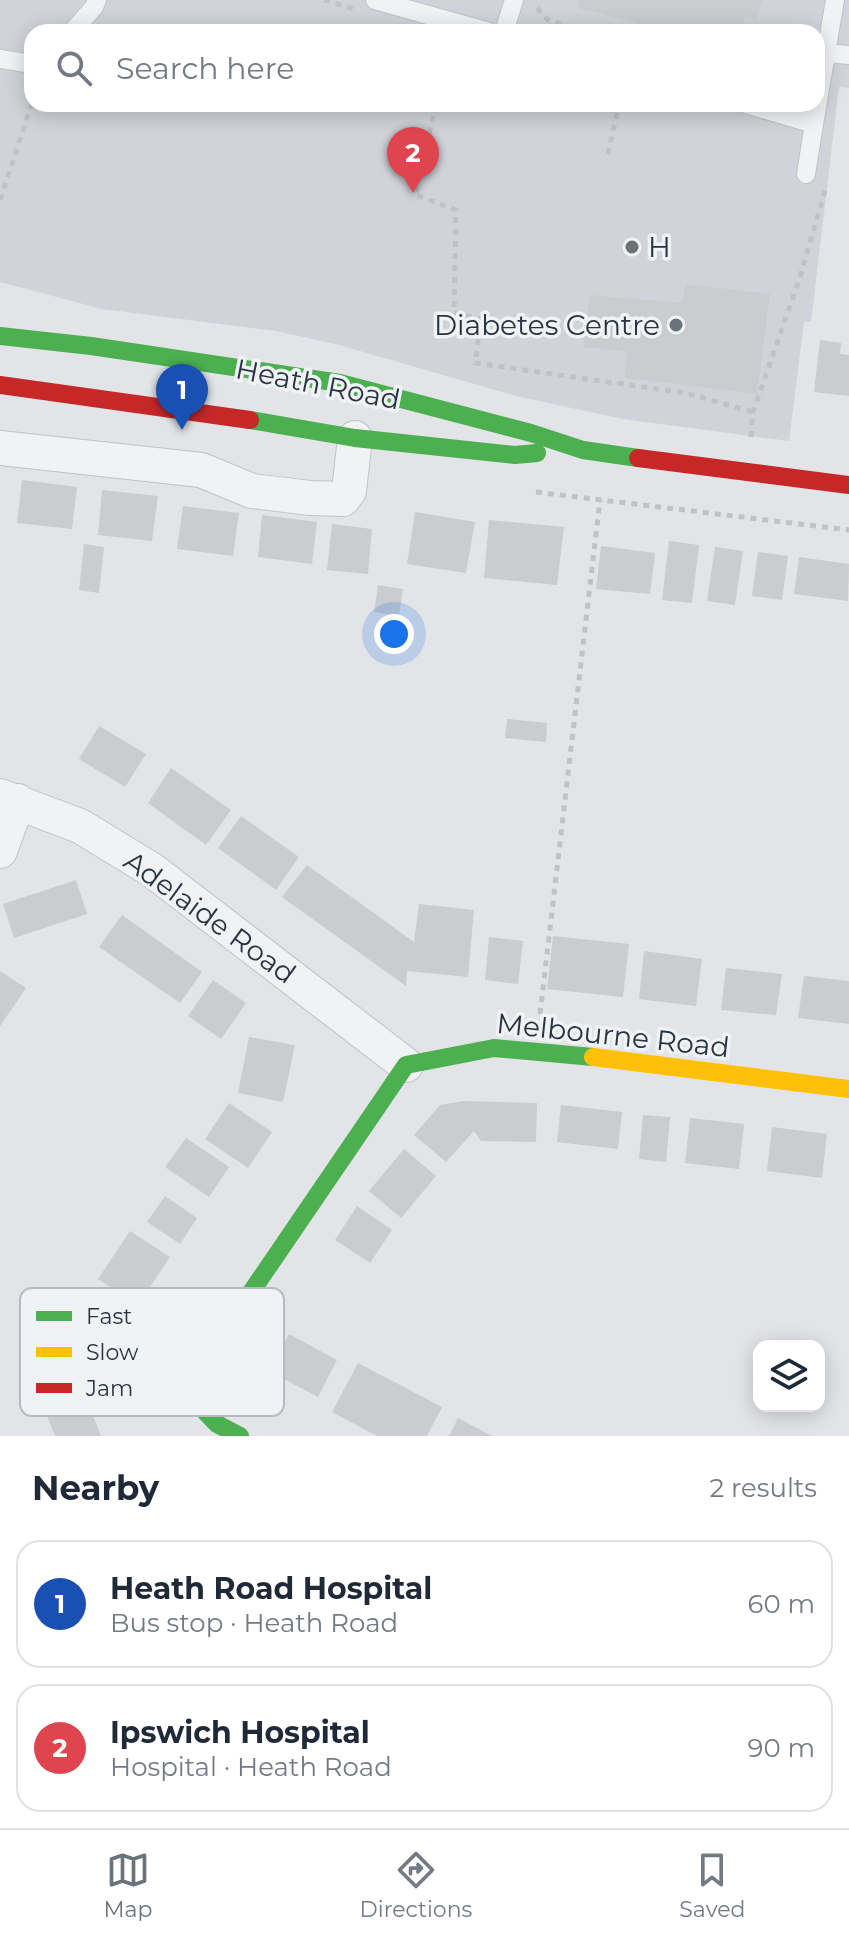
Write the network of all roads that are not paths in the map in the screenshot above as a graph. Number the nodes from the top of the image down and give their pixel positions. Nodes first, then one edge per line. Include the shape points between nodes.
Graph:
1 (97, 0) edge
2 (375, 0) edge
3 (514, 0) edge
4 (835, 0) edge
5 (79, 24) edge
6 (460, 24) edge
7 (506, 24) edge
8 (825, 53) joint
9 (849, 55) edge
10 (0, 59) edge
11 (24, 63) edge
12 (773, 112) edge
13 (816, 112) edge
14 (814, 124) junction
15 (806, 174) dead end
16 (0, 336) edge
17 (0, 385) edge
18 (0, 448) edge
19 (354, 448) junction
20 (583, 450) junction
21 (849, 485) edge
22 (9, 798) edge
23 (0, 851) edge
24 (406, 1065) junction
25 (849, 1089) edge
26 (254, 1288) edge
27 (209, 1416) edge
28 (240, 1436) edge

1 - 5 lane
2 - 6 lane
3 - 7 lane
4 - 8 lane
8 - 9 lane
10 - 11 lane
12 - 14 lane
13 - 14 lane
14 - 15 lane
16 - 20 main road, Heath Road via 340,383
17 - 19 main road, Heath Road via 209,413
18 - 19 street via 201,470 252,491 343,499 349,491
19 - 20 main road, Heath Road via 515,455
20 - 21 main road, Heath Road
22 - 23 street
22 - 24 street, Adelaide Road via 80,826 152,870
24 - 25 main road, Melbourne Road via 494,1048 536,1050
24 - 26 main road
27 - 28 main road

